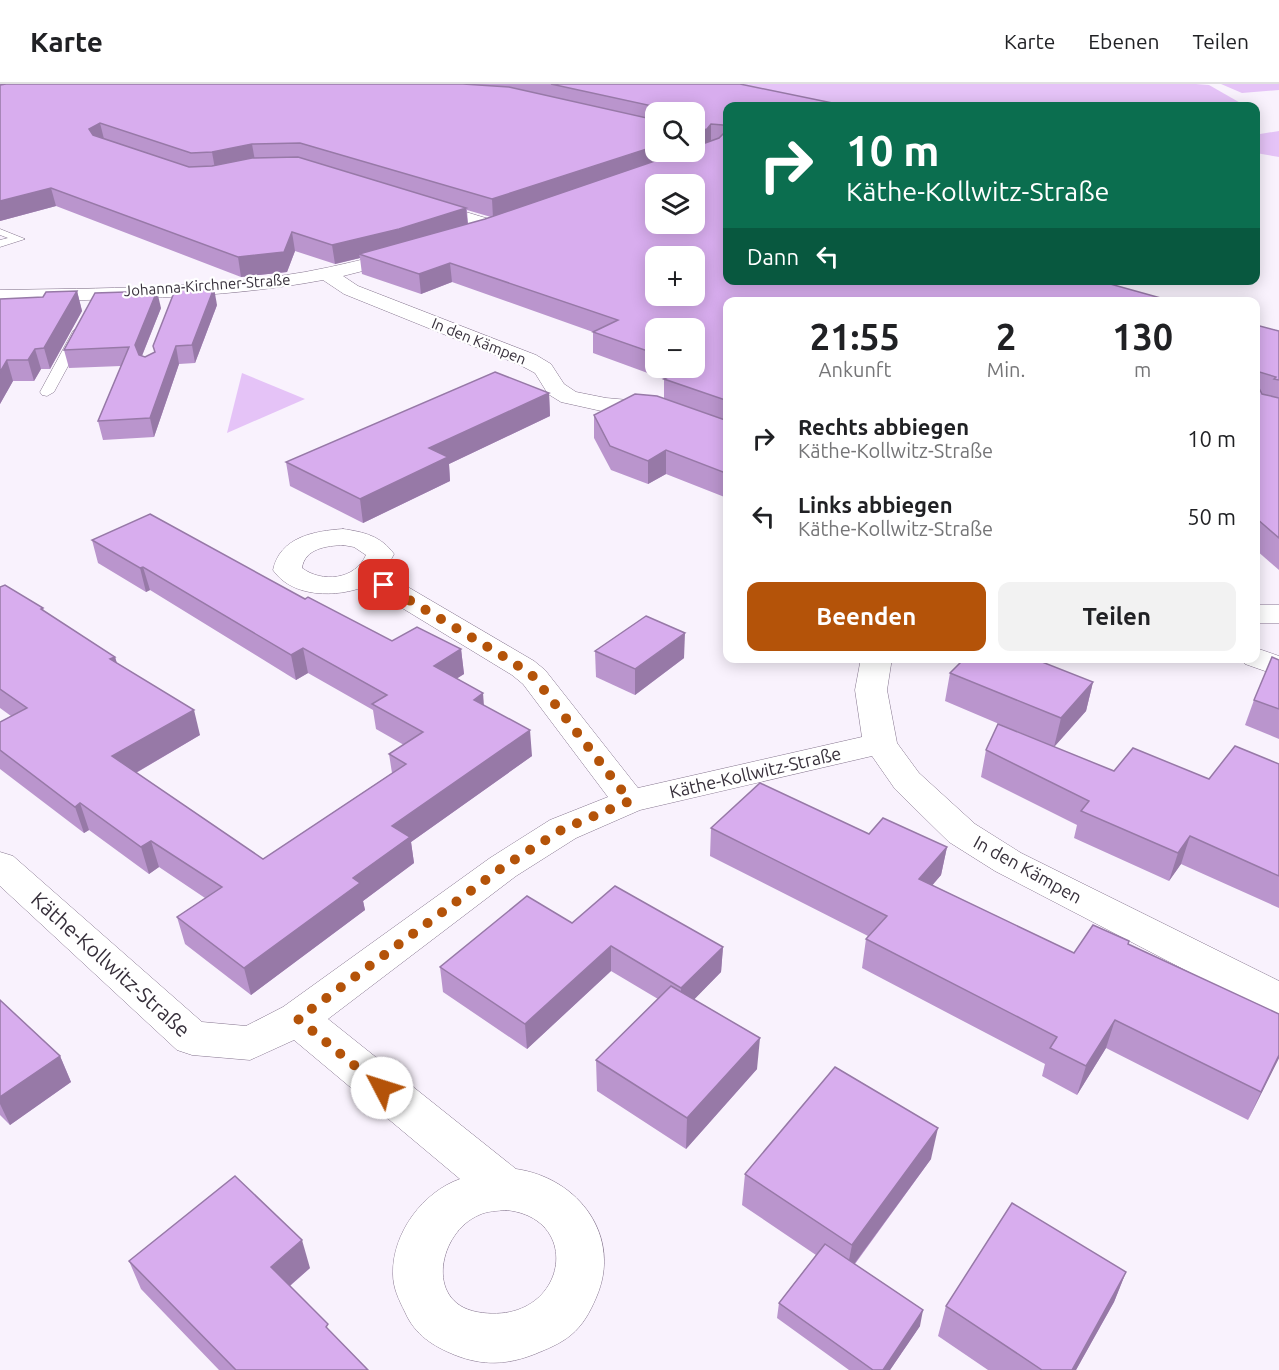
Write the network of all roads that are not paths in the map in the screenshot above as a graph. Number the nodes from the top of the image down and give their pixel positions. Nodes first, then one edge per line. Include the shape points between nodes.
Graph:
1 (407, 199) edge
2 (466, 236) edge
3 (417, 251) edge
4 (327, 274) junction
5 (0, 296) edge
6 (84, 323) edge
7 (47, 392) dead end
8 (723, 434) edge
9 (367, 575) dead end
10 (1260, 614) edge
11 (1279, 614) edge
12 (1260, 659) edge
13 (876, 663) edge
14 (1279, 667) edge
15 (880, 744) junction
16 (630, 801) junction
17 (0, 864) edge
18 (1279, 1000) edge
19 (298, 1019) junction
20 (506, 1189) dead end

1 - 2 street via 501,224
3 - 4 street, Johanna-Kirchner-Straße
4 - 5 street, Johanna-Kirchner-Straße via 174,295
4 - 8 street, In den Kämpen via 351,290 528,360 543,369 556,389 569,397 662,410
6 - 7 lane
9 - 16 street via 528,673
10 - 11 street
12 - 14 street
13 - 15 street, In den Kämpen via 871,690
15 - 16 street, Käthe-Kollwitz-Straße
15 - 18 street, In den Kämpen via 907,781 962,833 1008,862
16 - 19 street, Käthe-Kollwitz-Straße via 563,829 503,867
17 - 19 street, Käthe-Kollwitz-Straße via 192,1038 250,1043
19 - 20 street

